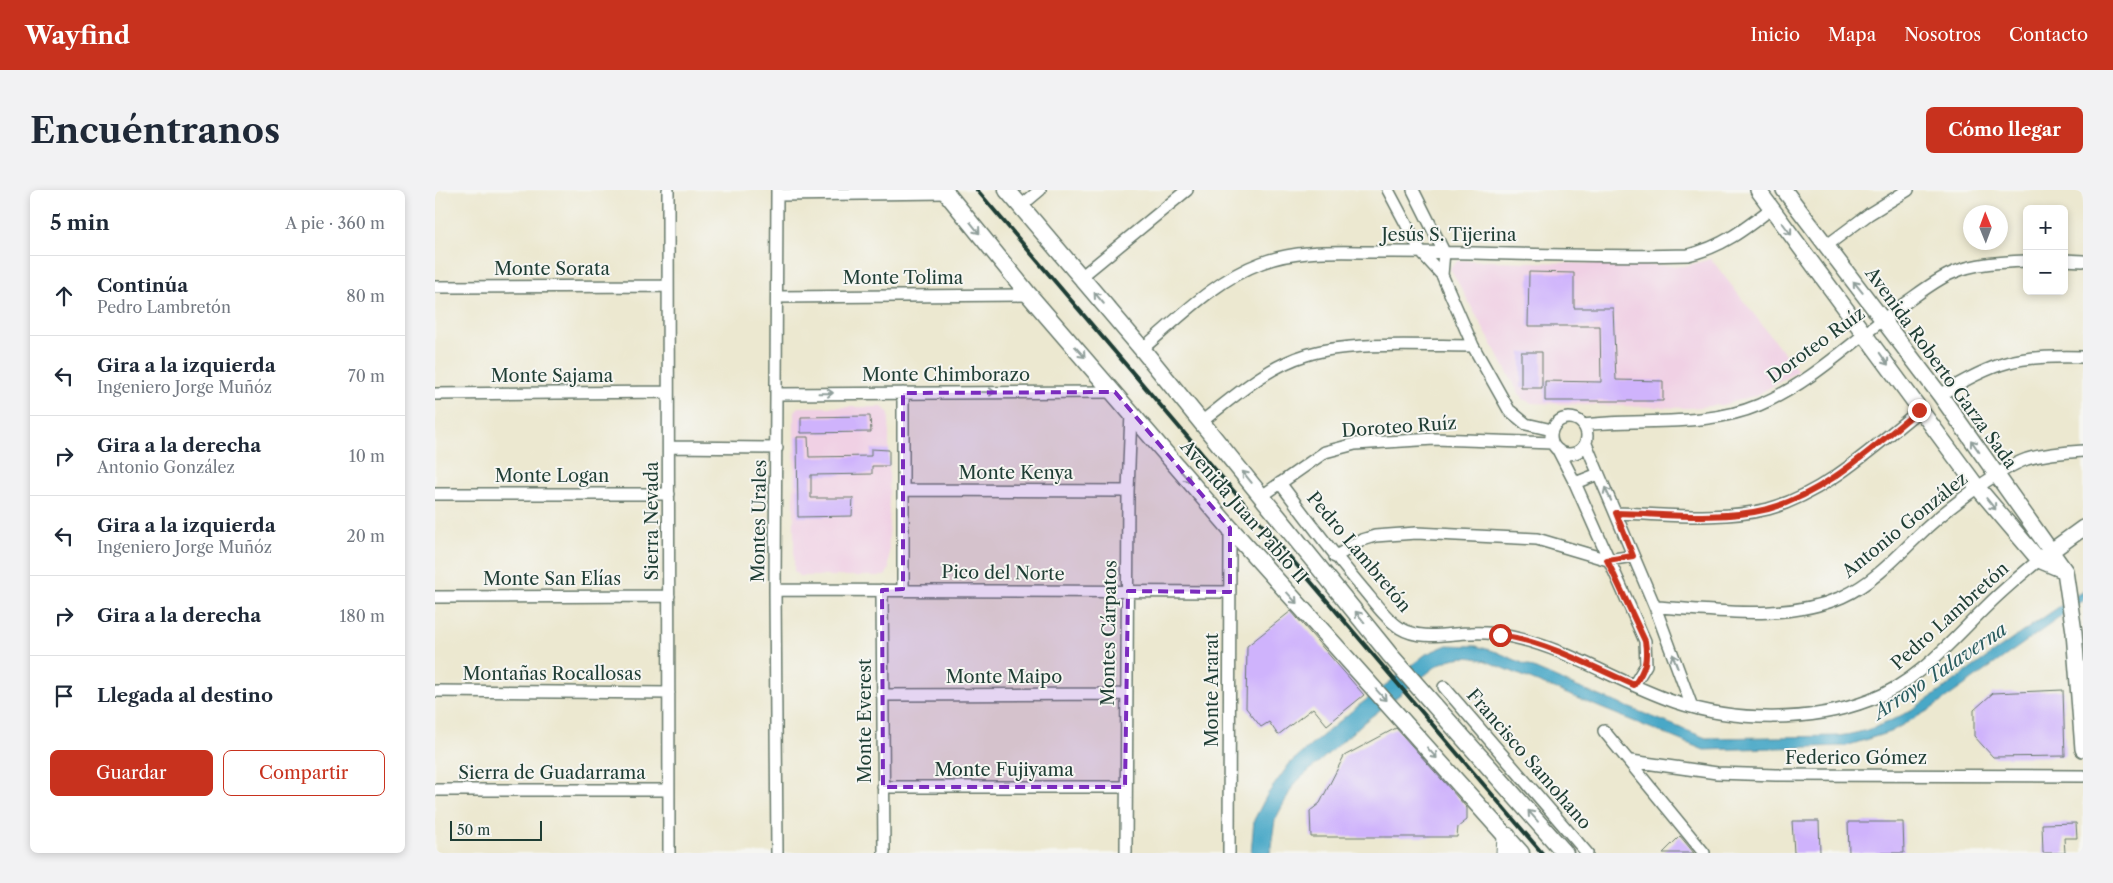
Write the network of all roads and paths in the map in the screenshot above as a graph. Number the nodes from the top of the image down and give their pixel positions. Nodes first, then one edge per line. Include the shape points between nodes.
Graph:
1 (668, 190) edge
2 (1007, 190) edge
3 (1040, 190) edge
4 (1187, 190) edge
5 (1388, 190) edge
6 (1413, 190) edge
7 (1758, 190) edge
8 (1784, 190) edge
9 (1908, 190) edge
10 (945, 192) edge
11 (777, 193) edge
12 (1021, 206) junction
13 (1772, 208) junction
14 (1826, 246) junction
15 (1421, 252) junction
16 (1443, 252) junction
17 (2068, 260) edge
18 (2023, 261) edge
19 (2083, 261) edge
20 (1442, 275) junction
21 (1081, 277) junction
22 (668, 286) junction
23 (435, 287) edge
24 (1029, 295) junction
25 (777, 297) junction
26 (1883, 318) junction
27 (1865, 332) junction
28 (1473, 346) junction
29 (1142, 349) junction
30 (2083, 357) edge
31 (668, 392) junction
32 (1115, 392) junction
33 (903, 393) junction
34 (435, 394) edge
35 (777, 394) junction
36 (1940, 395) junction
37 (1919, 410) junction
38 (1131, 413) junction
39 (1201, 422) junction
40 (1583, 425) junction
41 (1552, 430) junction
42 (1585, 444) junction
43 (669, 447) junction
44 (1555, 447) junction
45 (777, 448) junction
46 (2083, 451) edge
47 (1598, 474) junction
48 (1995, 475) junction
49 (1279, 483) junction
50 (1575, 483) junction
51 (1978, 488) junction
52 (903, 490) junction
53 (1128, 491) junction
54 (435, 494) edge
55 (669, 494) junction
56 (1262, 496) junction
57 (1616, 513) junction
58 (1230, 528) junction
59 (2083, 528) edge
60 (2052, 550) junction
61 (1335, 556) junction
62 (1633, 556) junction
63 (1607, 560) junction
64 (2039, 560) junction
65 (2065, 571) junction
66 (903, 589) junction
67 (775, 590) junction
68 (882, 590) junction
69 (1128, 591) junction
70 (1230, 592) junction
71 (669, 596) junction
72 (435, 597) edge
73 (1655, 607) junction
74 (1634, 685) junction
75 (1444, 687) dead end
76 (435, 691) edge
77 (669, 693) junction
78 (1126, 694) junction
79 (882, 696) junction
80 (1692, 707) junction
81 (1604, 731) dead end
82 (2083, 749) edge
83 (1631, 761) junction
84 (2083, 776) edge
85 (883, 787) junction
86 (1125, 787) junction
87 (435, 790) edge
88 (669, 790) junction
89 (1507, 845) edge
90 (669, 853) edge
91 (777, 853) edge
92 (884, 853) edge
93 (1126, 853) edge
94 (1229, 853) edge
95 (1521, 853) edge
96 (1565, 853) edge
97 (1587, 853) edge
98 (1704, 853) edge

1 - 22 street, Sierra Nevada
2 - 12 main road, Avenida Juan Pablo II
3 - 12 street
4 - 21 street
5 - 15 street
6 - 16 street
7 - 13 street
8 - 14 street, Avenida Roberto Garza Sada
9 - 14 street
10 - 11 street
10 -> 24 main road, Avenida Juan Pablo II
11 - 25 street, Montes Urales
12 - 21 main road, Avenida Juan Pablo II
13 - 16 street, Jesús S. Tijerina via 1714,248 1688,255
13 -> 27 street
26 -> 14 street, Avenida Roberto Garza Sada
15 - 16 street, Jesús S. Tijerina
15 - 20 street
15 - 29 street, Jesús S. Tijerina via 1319,253 1262,262 1222,283
16 - 20 street
17 - 19 street
18 - 26 street, Doroteo Ruíz via 1953,272
20 - 28 street
29 -> 21 main road, Avenida Juan Pablo II
22 - 23 street, Monte Sorata
22 - 31 street, Sierra Nevada
24 - 25 street, Monte Tolima
24 -> 32 main road, Avenida Juan Pablo II
25 - 35 street, Montes Urales
26 - 27 street, Doroteo Ruíz
26 - 36 street, Avenida Roberto Garza Sada
27 -> 37 street
27 - 40 street, Doroteo Ruíz via 1803,381 1759,405 1734,414
28 - 39 street via 1364,347 1306,355 1251,382
28 - 41 street via 1509,410 1525,424
29 - 39 main road, Avenida Juan Pablo II
30 - 36 street via 2043,355 2000,364 1971,376
31 - 34 street, Monte Sajama
31 - 43 street, Sierra Nevada
33 -> 32 street, Monte Chimborazo
32 - 38 main road, Avenida Juan Pablo II
35 -> 33 street, Monte Chimborazo
33 - 52 street
35 - 45 street, Montes Urales
48 -> 36 street, Avenida Roberto Garza Sada
37 - 51 street
37 - 57 street via 1839,474 1791,501 1745,513
38 - 53 street, Montes Cárpatos
38 -> 58 main road, Avenida Juan Pablo II
56 -> 39 main road, Avenida Juan Pablo II
40 - 41 street via 1570,418 1562,419
40 - 42 street via 1587,437
41 - 44 street
42 - 44 street via 1570,454
42 - 47 street
43 - 45 street
43 - 55 street, Sierra Nevada
44 - 49 street, Doroteo Ruíz via 1434,439 1355,444 1325,452
44 - 50 street
45 - 67 street, Montes Urales
46 - 48 street, Antonio González via 2026,460
47 - 50 street
57 -> 47 street
48 - 51 street, Antonio González
48 - 60 street, Avenida Roberto Garza Sada
49 - 56 street, Doroteo Ruíz
49 - 61 street, Pedro Lambretón
50 - 63 street
51 -> 64 street
51 - 73 street, Antonio González via 1936,520 1887,567 1843,596 1796,610 1772,612
52 - 53 street, Monte Kenya
52 - 66 street
53 - 69 street, Montes Cárpatos
54 - 55 street, Monte Logan
55 - 71 street, Sierra Nevada
96 -> 56 main road, Avenida Juan Pablo II via 1390,655
57 - 62 street
58 - 70 street, Monte Ararat
58 -> 89 main road, Avenida Juan Pablo II via 1400,717
59 - 60 street
60 - 64 street
60 - 65 street, Avenida Roberto Garza Sada
61 - 63 street via 1369,538 1416,533 1537,539
61 - 74 street, Pedro Lambretón via 1381,610 1407,632 1428,635 1482,633 1516,638 1563,653
62 - 63 street
62 - 73 street
63 - 74 street via 1645,641 1646,665
64 - 65 street
64 - 80 street, Pedro Lambretón via 1921,670 1872,700 1845,709 1807,715 1730,713
65 - 82 street, Avenida Roberto Garza Sada via 2075,632
66 - 68 street, Pico del Norte
66 - 69 street, Pico del Norte
67 - 68 street, Pico del Norte
67 - 91 street, Montes Urales
68 - 79 street, Monte Everest
69 - 70 street, Pico del Norte
69 - 78 street, Montes Cárpatos
70 - 94 street, Monte Ararat
71 - 72 street, Monte San Elías
71 - 77 street, Sierra Nevada
80 -> 73 street
74 - 80 street, Pedro Lambretón
75 - 97 street, Francisco Samohano
76 - 77 street, Montañas Rocallosas
77 - 88 street, Sierra Nevada
78 - 79 street, Monte Maipo
78 - 86 street, Montes Cárpatos
79 - 85 street, Monte Everest
81 - 83 street
83 - 84 street, Federico Gómez via 1717,773 1776,775
83 - 98 street
85 - 86 street, Monte Fujiyama
85 - 92 street, Monte Everest
86 - 93 street, Montes Cárpatos
87 - 88 street, Sierra de Guadarrama
88 - 90 street, Sierra Nevada
89 - 95 main road, Avenida Juan Pablo II

